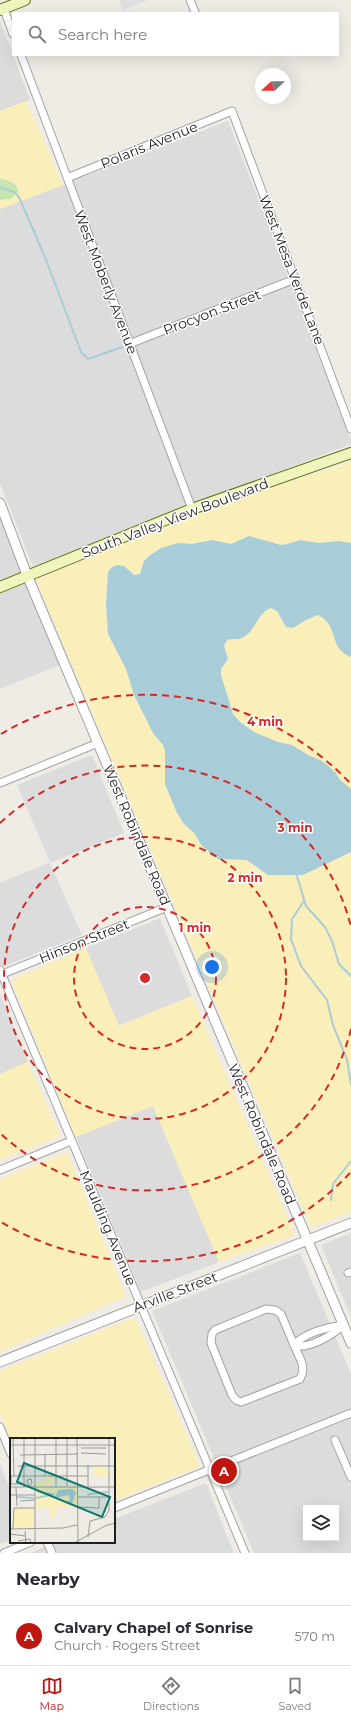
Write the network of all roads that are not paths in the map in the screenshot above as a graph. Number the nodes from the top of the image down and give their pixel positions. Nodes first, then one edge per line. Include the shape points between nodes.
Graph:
1 (25, 0) edge
2 (190, 0) edge
3 (2, 9) edge
4 (195, 12) dead end
5 (12, 32) edge
6 (21, 56) edge
7 (232, 111) joint
8 (67, 178) junction
9 (295, 279) junction
10 (130, 344) junction
11 (351, 429) edge
12 (351, 453) edge
13 (0, 503) edge
14 (192, 509) junction
15 (28, 575) junction
16 (0, 587) edge
17 (98, 744) junction
18 (0, 783) edge
19 (167, 907) junction
20 (1, 973) edge
21 (71, 1141) junction
22 (0, 1170) edge
23 (351, 1223) edge
24 (307, 1241) junction
25 (141, 1305) junction
26 (343, 1325) junction
27 (351, 1343) edge
28 (294, 1345) junction
29 (0, 1362) edge
30 (351, 1413) edge
31 (0, 1427) edge
32 (335, 1440) dead end
33 (10, 1452) edge
34 (210, 1470) junction
35 (351, 1477) edge
36 (115, 1508) edge
37 (29, 1543) edge
38 (47, 1543) edge
39 (4, 1553) edge
40 (52, 1553) edge
41 (245, 1553) edge

1 - 3 main road
2 - 4 street
3 - 5 street
6 - 8 street, West Moberly Avenue
7 - 8 street, Polaris Avenue
7 - 9 street, West Mesa Verde Lane
8 - 10 street, West Moberly Avenue
9 - 10 street, Procyon Street
9 - 11 street, West Mesa Verde Lane
10 - 14 street, West Moberly Avenue
12 - 14 main road, South Valley View Boulevard
13 - 15 street, West Robindale Road
14 - 15 main road, South Valley View Boulevard
15 - 16 main road, South Valley View Boulevard
15 - 17 street, West Robindale Road
17 - 18 street
17 - 19 street, West Robindale Road
19 - 20 street, Hinson Street
19 - 24 street, West Robindale Road
20 - 21 street, Maulding Avenue
21 - 22 street
21 - 25 street, Maulding Avenue
23 - 24 street, Arville Street
24 - 25 street, Arville Street
24 - 26 street, West Robindale Road
25 - 29 street, Arville Street
25 - 34 street, Maulding Avenue
26 - 27 street, West Robindale Road
26 - 28 street via 334,1334 320,1340 301,1347
28 - 28 street via 281,1314 266,1309 215,1330 210,1343 232,1395 241,1402 300,1379 303,1366
30 - 34 street
31 - 33 street
32 - 35 street
34 - 36 street
34 - 41 street, Maulding Avenue
37 - 39 street
38 - 40 street

